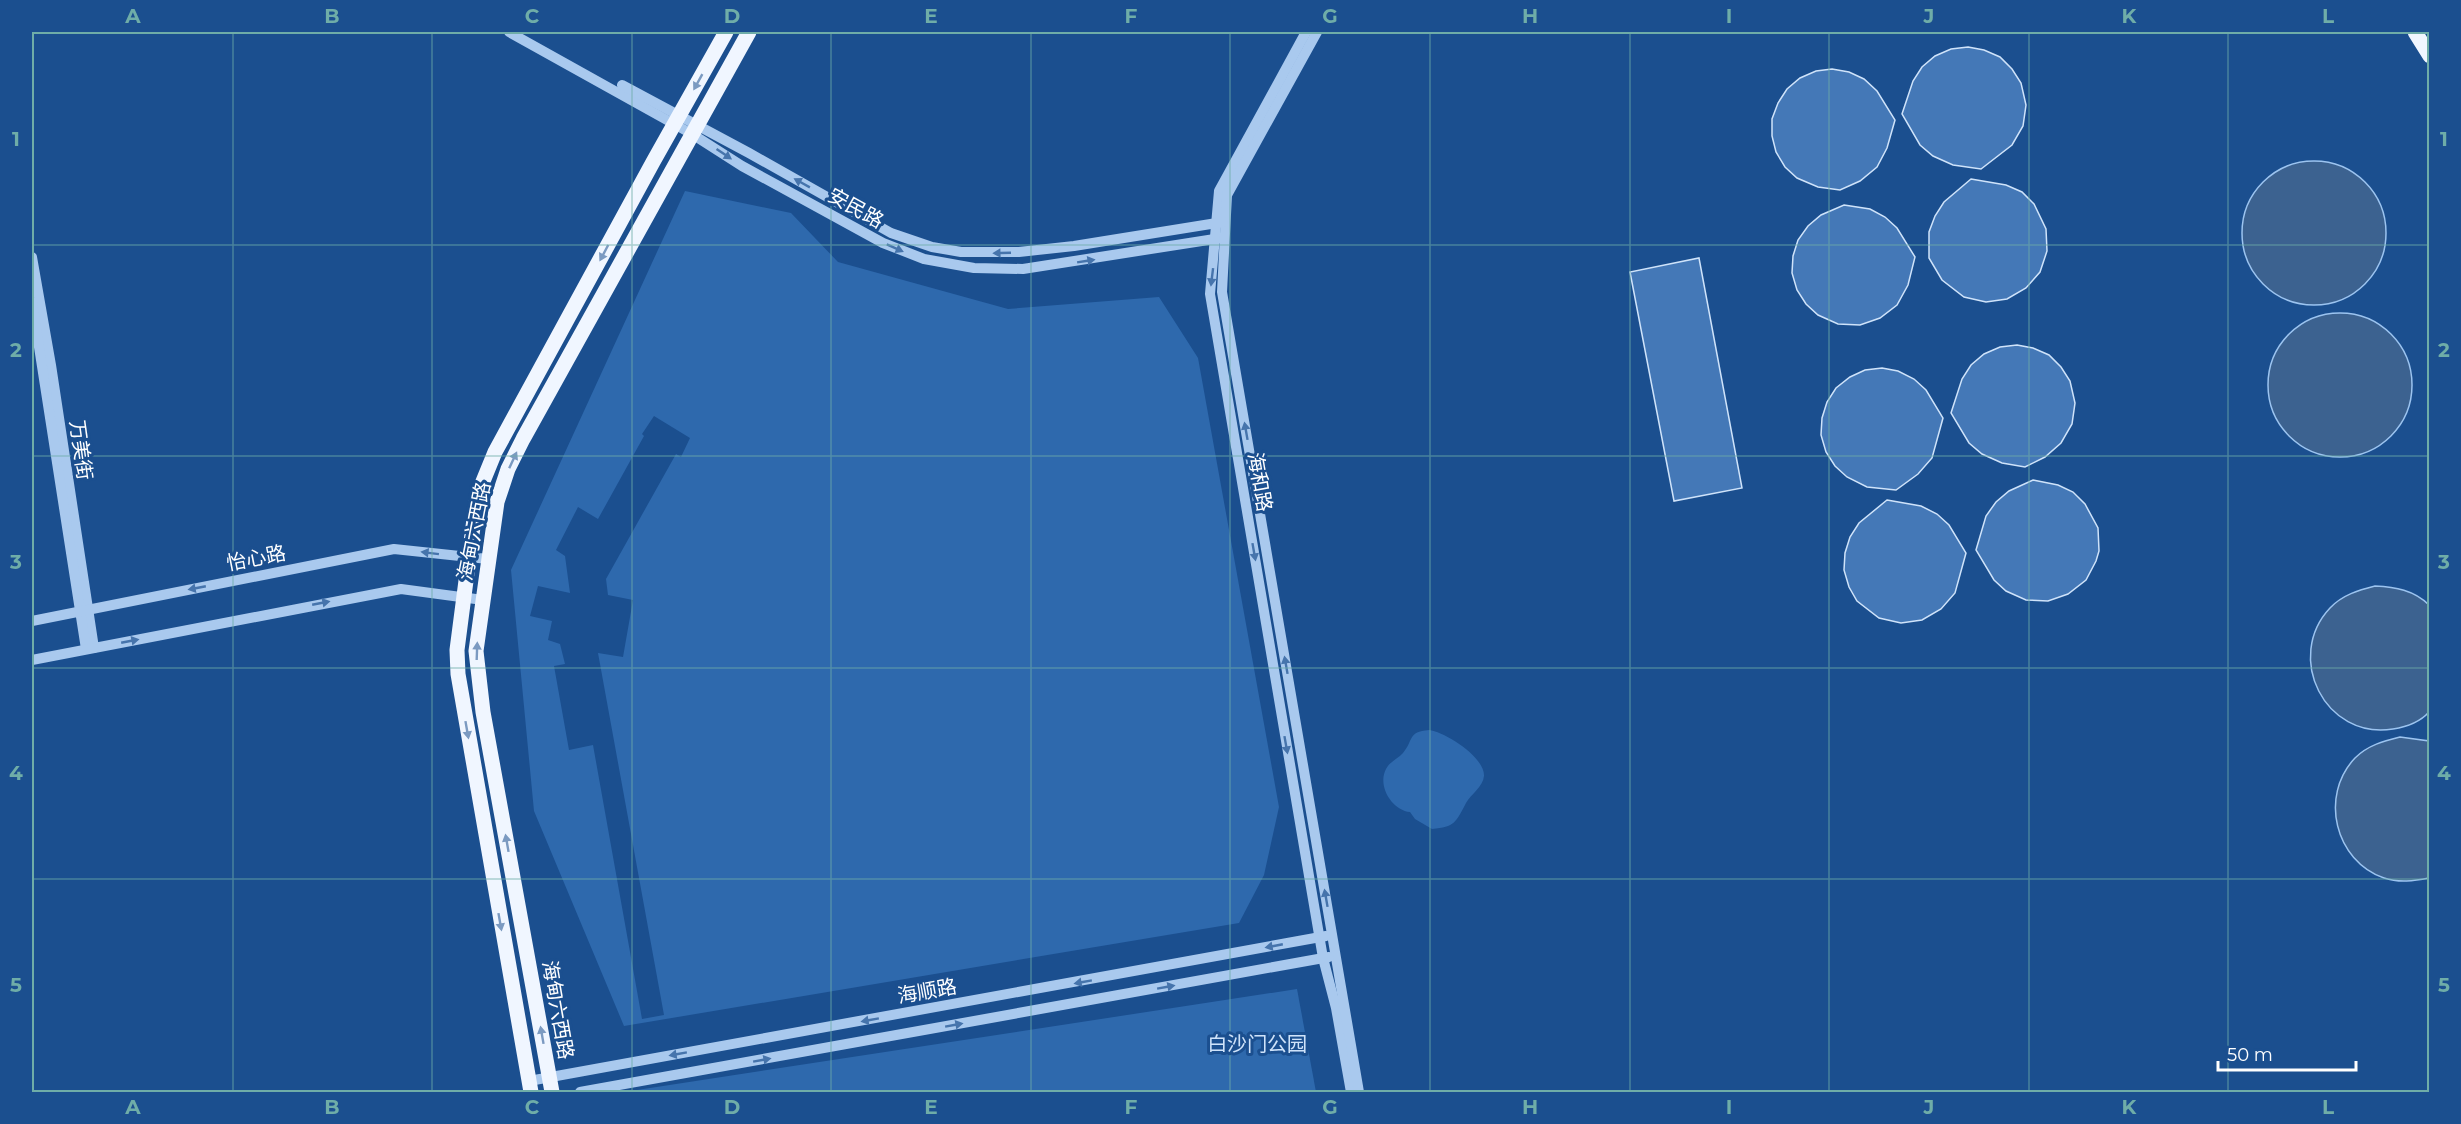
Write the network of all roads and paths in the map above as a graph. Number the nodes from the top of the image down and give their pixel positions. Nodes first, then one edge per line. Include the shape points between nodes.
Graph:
1 (509, 32) edge
2 (524, 32) edge
3 (726, 32) edge
4 (748, 32) edge
5 (1306, 32) edge
6 (1317, 32) edge
7 (2415, 32) edge
8 (2426, 32) edge
9 (2430, 37) edge
10 (2430, 56) edge
11 (677, 120) junction
12 (694, 130) junction
13 (1221, 222) junction
14 (1221, 238) junction
15 (32, 257) edge
16 (32, 302) edge
17 (469, 557) junction
18 (488, 559) junction
19 (464, 597) junction
20 (483, 600) junction
21 (84, 611) junction
22 (32, 621) edge
23 (90, 648) junction
24 (32, 660) edge
25 (1332, 935) junction
26 (1319, 938) junction
27 (1335, 956) junction
28 (1323, 958) junction
29 (550, 1085) edge
30 (530, 1086) edge
31 (580, 1092) edge
32 (1352, 1092) edge
33 (1359, 1092) edge

1 - 11 street, 安民路
2 - 11 street, 安民路
3 -> 11 main road, 海甸六西路
4 - 12 main road, 海甸六西路
5 - 13 street, 海和路 via 1219,190
6 - 13 street, 海和路 via 1227,195
7 - 10 main road
8 - 9 main road
11 - 12 street, 安民路
11 -> 17 main road, 海甸六西路 via 500,443 477,496
13 -> 12 street, 安民路 via 1019,252 961,252 932,247 891,233 749,153
12 -> 14 street, 安民路 via 742,166 883,243 924,259 974,268 1023,269
18 -> 12 main road, 海甸六西路 via 497,502 518,449
13 - 14 street, 海和路
25 -> 14 street, 海和路 via 1222,292
14 -> 26 street, 海和路 via 1210,294
15 - 21 street, 万美街 via 51,365
16 - 21 street, 万美街
17 - 18 street, 怡心路
17 - 19 main road, 海甸六西路
17 -> 21 street, 怡心路 via 394,549
18 - 20 main road, 海甸六西路
19 - 20 street
23 -> 19 street via 401,589
19 -> 30 main road, 海甸六西路 via 457,650 460,688
29 -> 20 main road, 海甸六西路 via 480,688 476,651
21 - 22 street, 怡心路
21 - 23 street, 万美街
23 - 24 street
25 - 26 street, 海顺路
25 - 27 street, 海和路
26 - 28 street, 海和路
26 -> 29 street, 海顺路
27 - 28 street, 海顺路
27 - 33 street
31 -> 28 street, 海顺路
28 - 32 street
29 - 30 street, 海顺路

